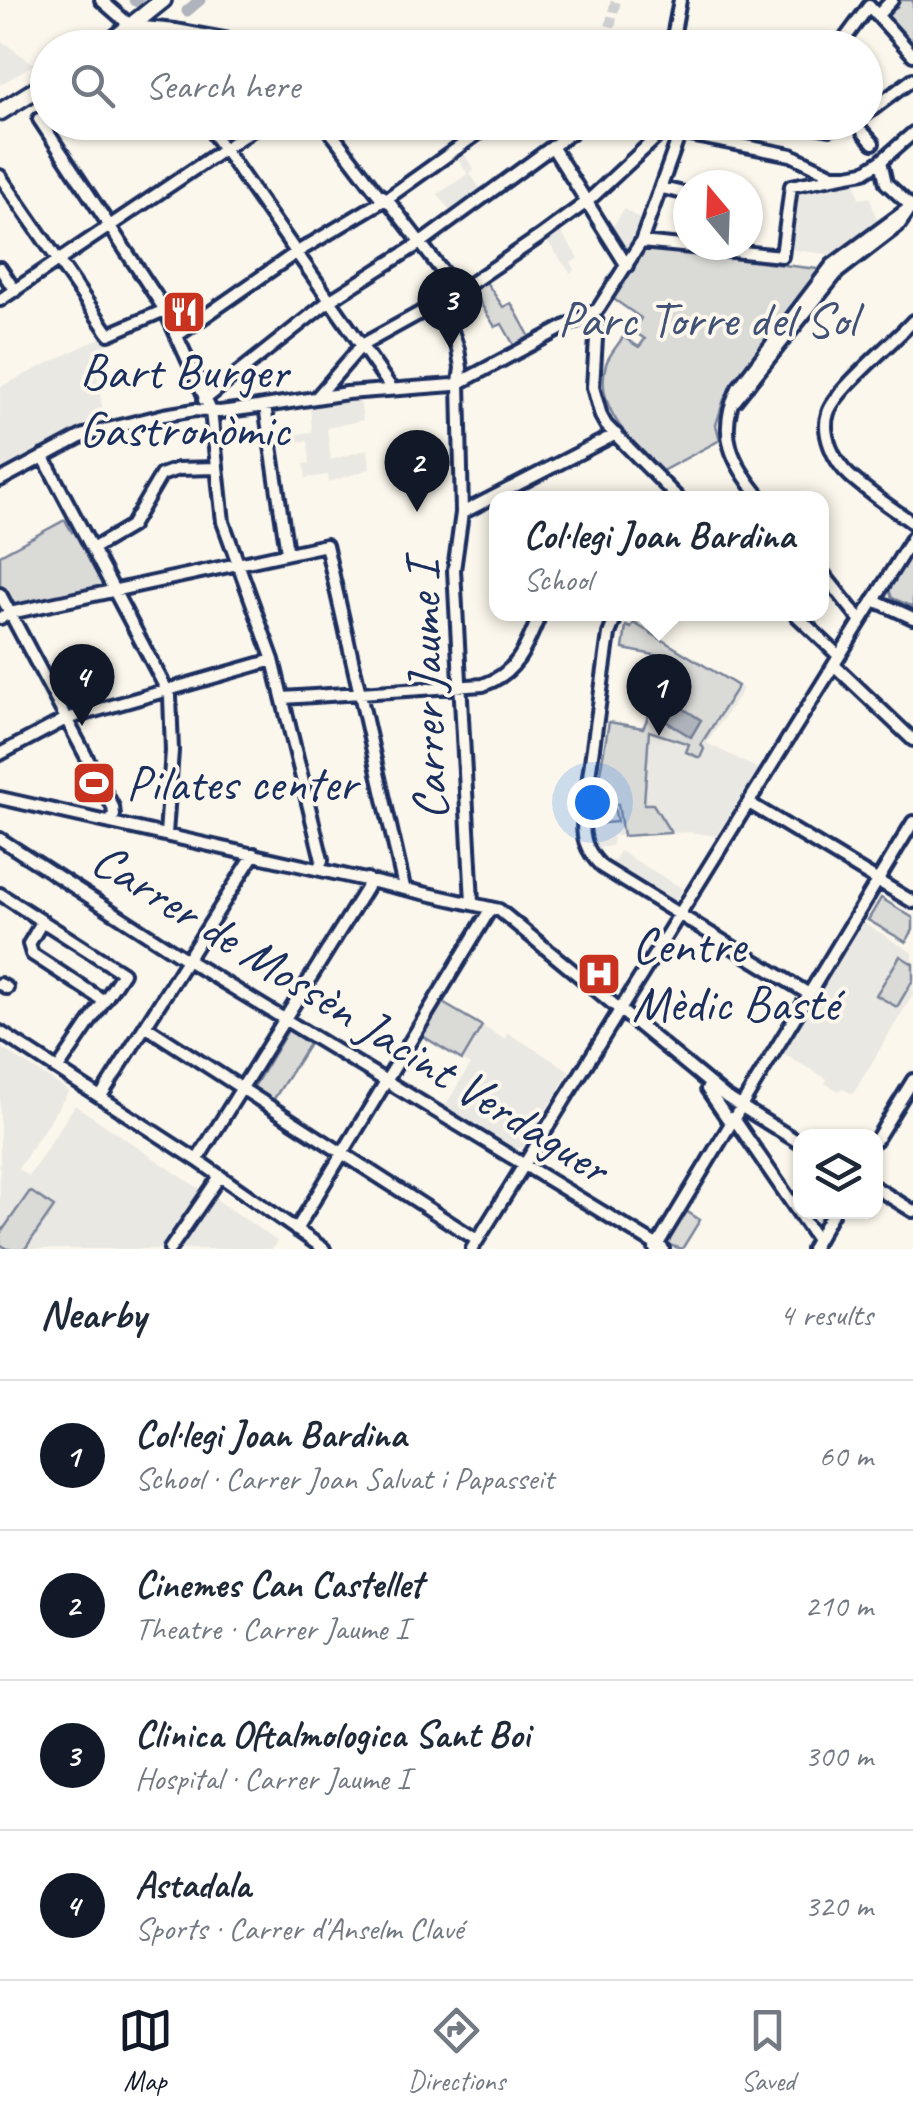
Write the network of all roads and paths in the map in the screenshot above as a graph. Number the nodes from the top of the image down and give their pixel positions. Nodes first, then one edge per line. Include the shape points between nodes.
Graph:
1 (101, 0) edge
2 (163, 0) edge
3 (680, 0) edge
4 (892, 0) edge
5 (878, 15) junction
6 (132, 26) junction
7 (127, 30) edge
8 (136, 30) edge
9 (176, 30) edge
10 (675, 30) edge
11 (851, 30) edge
12 (913, 54) edge
13 (913, 79) edge
14 (30, 93) edge
15 (883, 101) edge
16 (0, 112) edge
17 (913, 133) edge
18 (53, 140) edge
19 (217, 140) edge
20 (238, 140) edge
21 (337, 140) edge
22 (468, 140) edge
23 (563, 140) edge
24 (660, 140) edge
25 (673, 140) edge
26 (732, 140) edge
27 (870, 140) edge
28 (873, 143) dead end
29 (553, 148) junction
30 (223, 150) junction
31 (881, 159) junction
32 (848, 175) junction
33 (0, 176) edge
34 (662, 188) junction
35 (673, 191) edge
36 (386, 198) junction
37 (588, 201) junction
38 (912, 207) edge
39 (112, 228) junction
40 (422, 242) junction
41 (641, 242) junction
42 (294, 254) junction
43 (59, 262) junction
44 (627, 266) junction
45 (0, 268) edge
46 (15, 290) junction
47 (458, 292) junction
48 (0, 300) edge
49 (329, 301) junction
50 (442, 301) junction
51 (165, 310) junction
52 (589, 314) junction
53 (913, 322) edge
54 (178, 335) junction
55 (362, 345) junction
56 (459, 383) junction
57 (392, 389) junction
58 (316, 397) junction
59 (207, 406) junction
60 (266, 406) junction
61 (616, 434) junction
62 (43, 456) junction
63 (216, 468) junction
64 (0, 480) edge
65 (506, 491) edge
66 (671, 491) edge
67 (755, 491) edge
68 (489, 500) edge
69 (462, 514) junction
70 (913, 523) edge
71 (913, 537) edge
72 (92, 548) junction
73 (287, 552) junction
74 (239, 566) junction
75 (829, 581) edge
76 (114, 590) junction
77 (0, 594) edge
78 (874, 600) junction
79 (5, 616) edge
80 (913, 618) edge
81 (861, 620) junction
82 (537, 621) edge
83 (614, 621) edge
84 (622, 621) edge
85 (800, 621) edge
86 (273, 660) junction
87 (836, 660) junction
88 (459, 688) junction
89 (168, 689) junction
90 (360, 693) junction
91 (283, 698) junction
92 (598, 718) junction
93 (66, 719) junction
94 (913, 740) edge
95 (0, 754) edge
96 (0, 798) edge
97 (749, 803) junction
98 (110, 822) junction
99 (913, 822) edge
100 (166, 834) junction
101 (0, 840) edge
102 (254, 854) junction
103 (319, 868) junction
104 (367, 879) junction
105 (878, 880) junction
106 (404, 887) junction
107 (0, 894) edge
108 (472, 902) junction
109 (913, 902) edge
110 (491, 908) junction
111 (678, 913) junction
112 (42, 922) junction
113 (187, 960) junction
114 (809, 994) junction
115 (104, 1001) junction
116 (620, 1010) junction
117 (286, 1018) junction
118 (145, 1026) junction
119 (0, 1032) edge
120 (58, 1069) junction
121 (385, 1080) junction
122 (913, 1080) edge
123 (242, 1089) junction
124 (707, 1089) dead end
125 (102, 1097) junction
126 (740, 1106) junction
127 (732, 1120) junction
128 (883, 1129) edge
129 (793, 1139) edge
130 (342, 1152) junction
131 (197, 1160) junction
132 (522, 1165) junction
133 (220, 1176) junction
134 (883, 1192) edge
135 (913, 1211) edge
136 (829, 1219) edge
137 (296, 1230) junction
138 (814, 1244) edge
139 (474, 1245) edge
140 (658, 1248) edge
141 (170, 1249) edge
142 (324, 1249) edge

1 - 6 street
2 - 6 street
3 - 10 street
4 - 5 street
5 - 11 street via 869,6
5 - 12 street
6 - 7 street
6 - 8 street
6 - 9 street
13 - 15 street
14 - 16 street
17 - 31 street
18 - 39 street
19 - 30 street
20 - 30 street
21 - 36 street
22 - 36 street
23 - 29 street
24 - 37 street
25 - 34 street
26 - 32 street
27 - 28 street
29 - 37 street
29 - 40 street
30 - 39 street
30 - 42 street
31 - 32 street
31 - 38 street via 886,183
32 - 41 street via 791,186 782,256
33 - 43 street
34 - 35 street
34 - 41 street
36 - 40 street
36 - 42 street
37 - 44 street
37 - 47 street
38 - 67 street via 832,266 738,388 728,409 731,456
39 - 43 street
39 - 51 street
40 - 47 street
40 - 49 street
41 - 44 street
42 - 49 street
42 - 54 street
43 - 46 street
43 - 51 street via 108,334
44 - 52 street
45 - 46 street
46 - 48 street
47 - 50 street
49 - 55 street
49 - 59 street
50 - 55 street
50 - 56 street, Carrer Jaume I via 458,348
51 - 54 street
52 - 56 street
52 - 61 street via 597,322 593,387 602,419
53 - 70 street via 838,396 826,429 848,475
54 - 59 street
55 - 57 street
55 - 58 street
56 - 57 street
56 - 69 street, Carrer Jaume I
57 - 58 street
58 - 60 street
59 - 60 street
59 - 62 street via 84,435
59 - 63 street
60 - 73 street
61 - 65 street
61 - 66 street
62 - 64 street
62 - 72 street
63 - 72 street via 161,475 130,526
63 - 74 street via 223,522
68 - 69 street
69 - 88 street, Carrer Jaume I via 454,570
71 - 78 street
72 - 76 street
73 - 74 street
73 - 90 street via 326,545
74 - 76 street
74 - 86 street
75 - 81 street
76 - 79 street
76 - 89 street
77 - 79 street
78 - 80 street
78 - 81 street
79 - 93 street
81 - 87 street
82 - 88 street via 509,671
83 - 92 street
84 - 92 street
85 - 87 street
86 - 89 street
86 - 91 street
87 - 94 street
87 - 97 street
88 - 90 street
88 - 108 street, Carrer Jaume I
89 - 93 street
89 - 100 street
90 - 91 street
90 - 106 street
91 - 103 street
92 - 111 street via 583,822 586,848 602,867
93 - 95 street
93 - 98 street via 112,807
96 - 98 street
97 - 105 street
97 - 111 street
98 - 100 street
99 - 105 street
100 - 102 street
101 - 113 street, Carrer de Mossèn Jacint Verdaguer
102 - 103 street
102 - 113 street
103 - 104 street
104 - 106 street
104 - 117 street
105 - 109 street
105 - 114 street
106 - 108 street
107 - 112 street
108 - 110 street
110 - 116 street
110 - 121 street
111 - 114 street
111 - 116 street
112 - 115 street via 30,952
112 - 115 street via 123,973
113 - 117 street, Carrer de Mossèn Jacint Verdaguer
113 - 118 street
114 - 126 street
115 - 120 street
116 - 126 street
116 - 132 street
117 - 121 street, Carrer de Mossèn Jacint Verdaguer
117 - 123 street
118 - 123 street
118 - 125 street
119 - 120 street
120 - 125 street
121 - 130 street
121 - 132 street, Carrer de Mossèn Jacint Verdaguer
122 - 128 street
123 - 130 street
123 - 131 street
124 - 127 street
125 - 131 street
126 - 127 street
126 - 129 street
127 - 138 street
127 - 140 street
130 - 137 street
130 - 139 street
131 - 133 street
132 - 139 street
132 - 140 street, Carrer de Mossèn Jacint Verdaguer
133 - 137 street
133 - 141 street
134 - 135 street
136 - 138 street
137 - 142 street

